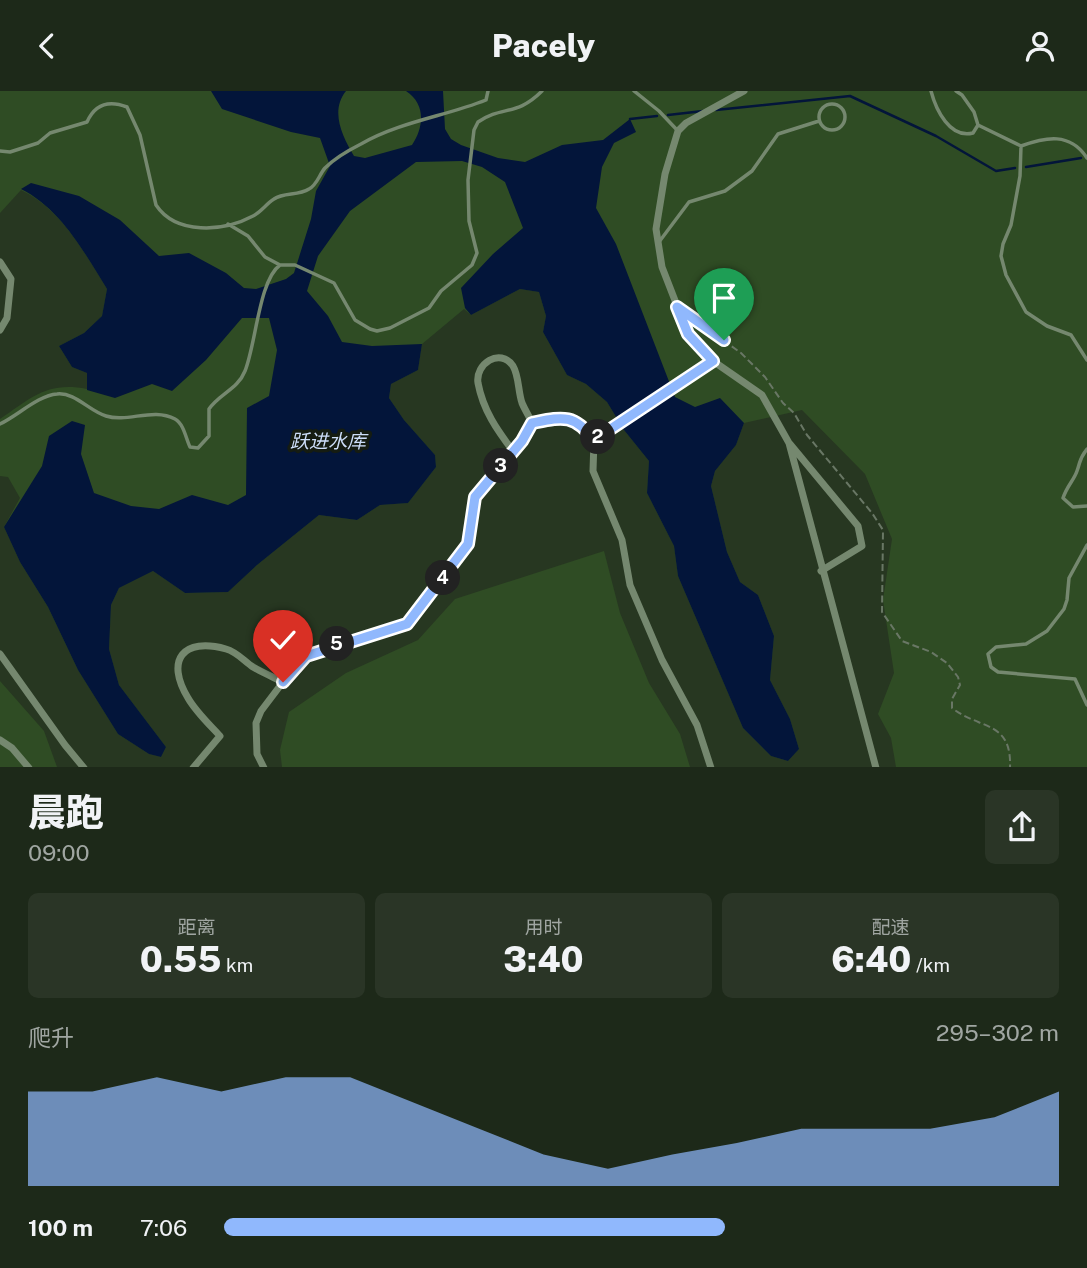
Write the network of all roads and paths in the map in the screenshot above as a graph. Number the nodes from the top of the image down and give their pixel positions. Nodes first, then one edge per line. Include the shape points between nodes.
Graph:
1 (488, 91) edge
2 (542, 91) edge
3 (634, 91) edge
4 (744, 91) edge
5 (931, 91) edge
6 (956, 91) edge
7 (819, 121) junction
8 (978, 125) junction
9 (678, 131) junction
10 (1021, 146) junction
11 (0, 151) edge
12 (1087, 158) edge
13 (228, 224) junction
14 (658, 243) junction
15 (0, 262) edge
16 (280, 265) junction
17 (677, 307) junction
18 (0, 330) edge
19 (1087, 360) edge
20 (713, 361) junction
21 (532, 423) junction
22 (0, 424) edge
23 (594, 440) junction
24 (789, 443) junction
25 (1087, 449) edge
26 (513, 451) junction
27 (1087, 506) edge
28 (1087, 545) edge
29 (821, 571) junction
30 (0, 654) edge
31 (283, 682) junction
32 (1087, 705) edge
33 (0, 740) edge
34 (28, 767) edge
35 (82, 767) edge
36 (193, 767) edge
37 (264, 767) edge
38 (711, 767) edge
39 (876, 767) edge
40 (1010, 767) edge

1 - 13 lane via 486,100 361,144 325,169 313,188 279,197 254,216
2 - 16 lane via 520,109 489,114 478,122 468,180 469,221 477,253 472,265 440,291 429,308 390,328 370,330 355,320 334,283 295,265
3 - 9 lane
4 - 9 street
5 - 8 lane via 955,132 973,133
6 - 8 lane via 974,112
7 - 7 lane via 825,128 837,129 845,115 837,105 829,104 819,113
7 - 14 lane via 778,134 752,171 725,191 689,202
8 - 10 lane
9 - 14 street via 665,174
10 - 12 lane via 1058,137 1076,145
10 - 19 lane via 1018,189 1001,256 1006,275 1026,312 1071,335
11 - 13 lane via 10,152 38,142 50,132 86,123 97,107 120,104 127,107 140,135 156,205 162,213 184,226
13 - 16 lane
14 - 17 street
15 - 18 street via 11,279 7,319
16 - 22 lane via 268,279 244,372 209,409 209,436 198,448 190,447 175,419 152,414 104,416 58,393
17 - 20 street via 688,334
17 - 40 path via 741,353 765,377 872,513 883,530 882,612 902,641 947,663 960,685 952,708 994,727 1007,741
20 - 23 street
20 - 24 street via 762,395
21 - 23 street via 562,417 583,426
21 - 26 street
21 - 26 street via 508,359 497,357 484,363 478,381 485,407
23 - 38 street via 593,471 622,540 630,585 662,660 697,725
24 - 29 street
24 - 29 street via 858,526 861,537 862,545
25 - 27 lane via 1063,498 1073,507
26 - 31 street via 475,497 468,544 407,624 306,656
28 - 32 lane via 1069,577 1067,600 1046,631 1026,644 996,647 988,657 998,672 1075,679
29 - 39 street
30 - 35 street
31 - 36 street via 228,649 205,645 184,651 179,662 186,695 220,736
31 - 37 street via 256,723 257,754
33 - 34 street

